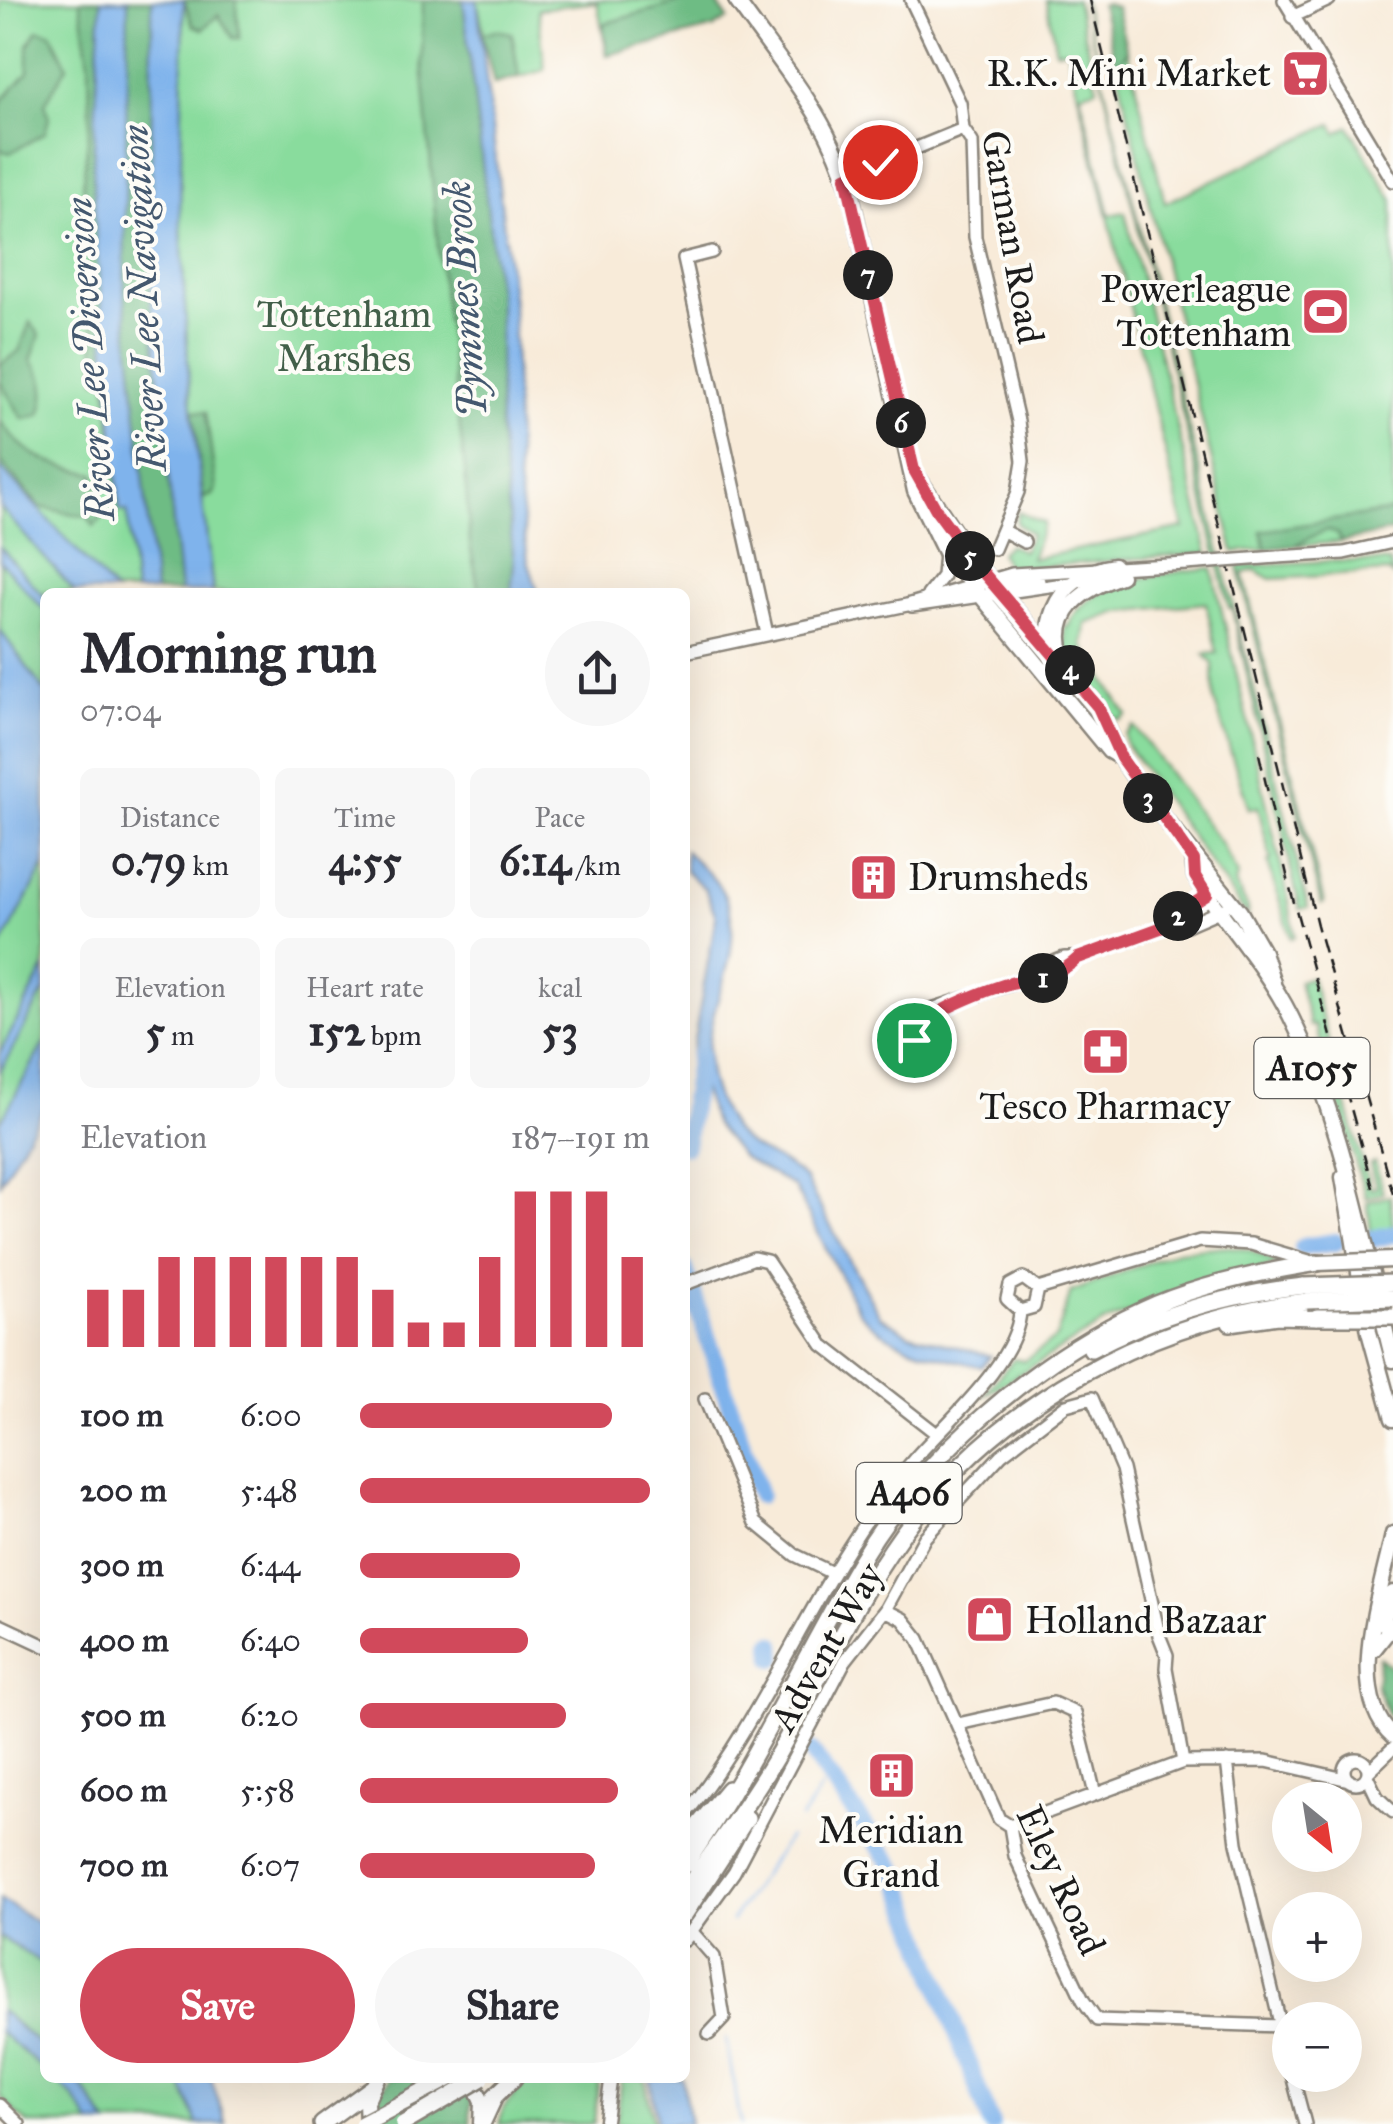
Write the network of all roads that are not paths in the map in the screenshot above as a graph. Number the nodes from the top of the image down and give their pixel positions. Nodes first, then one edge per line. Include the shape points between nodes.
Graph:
1 (736, 0) edge
2 (910, 0) edge
3 (1284, 0) edge
4 (1328, 0) edge
5 (1292, 17) junction
6 (963, 129) junction
7 (846, 177) junction
8 (1393, 181) edge
9 (712, 252) dead end
10 (910, 460) junction
11 (1002, 530) junction
12 (1024, 542) dead end
13 (1393, 542) edge
14 (994, 549) dead end
15 (946, 552) junction
16 (1118, 571) junction
17 (990, 581) junction
18 (1073, 582) junction
19 (974, 587) junction
20 (1004, 593) junction
21 (924, 597) junction
22 (907, 606) junction
23 (767, 634) junction
24 (1047, 642) junction
25 (690, 651) edge
26 (1070, 670) junction
27 (1074, 704) junction
28 (1121, 758) junction
29 (1194, 860) junction
30 (1207, 895) junction
31 (1225, 903) junction
32 (1174, 923) junction
33 (918, 1020) dead end
34 (1341, 1156) junction
35 (1393, 1260) edge
36 (1308, 1262) junction
37 (690, 1282) edge
38 (1393, 1284) edge
39 (1038, 1289) junction
40 (1305, 1293) junction
41 (1393, 1298) edge
42 (1020, 1311) junction
43 (1393, 1317) edge
44 (1162, 1336) junction
45 (1393, 1360) edge
46 (1034, 1379) junction
47 (705, 1399) dead end
48 (1393, 1419) edge
49 (938, 1434) junction
50 (1393, 1534) edge
51 (832, 1573) junction
52 (1393, 1593) edge
53 (884, 1610) junction
54 (0, 1625) edge
55 (1393, 1625) edge
56 (1373, 1636) junction
57 (40, 1644) edge
58 (1371, 1654) junction
59 (958, 1724) junction
60 (1393, 1736) edge
61 (761, 1747) junction
62 (1393, 1748) edge
63 (776, 1756) junction
64 (1380, 1756) junction
65 (1353, 1760) junction
66 (1227, 1761) junction
67 (1183, 1762) junction
68 (1304, 1768) junction
69 (1368, 1774) junction
70 (1349, 1780) junction
71 (1095, 1794) junction
72 (690, 1809) edge
73 (1393, 1812) edge
74 (1010, 1826) junction
75 (690, 1835) edge
76 (690, 1856) edge
77 (690, 1883) edge
78 (690, 1906) edge
79 (690, 1933) edge
80 (690, 1938) edge
81 (1274, 2002) edge
82 (1272, 2026) edge
83 (708, 2034) dead end
84 (373, 2083) edge
85 (441, 2083) edge
86 (473, 2083) edge
87 (473, 2083) edge
88 (509, 2083) edge
89 (610, 2083) edge
90 (1297, 2092) edge
91 (0, 2105) edge
92 (19, 2124) edge
93 (322, 2124) edge
94 (365, 2124) edge
95 (403, 2124) edge
96 (482, 2124) edge
97 (605, 2124) edge
98 (1305, 2124) edge

1 - 7 main road, A1055 via 820,117
2 - 6 street, Garman Road via 960,103
3 - 5 street
4 - 5 street
5 - 8 street
6 - 7 street
6 - 11 street, Garman Road via 972,142 975,237 1022,440 1018,492
7 - 10 main road, A1055
9 - 23 street via 684,259
10 - 15 main road, A1055 via 922,511
10 - 17 main road, A1055 via 937,511
11 - 12 street
11 - 14 street, Garman Road
13 - 16 street, bridge
15 - 19 main road, A1055
15 - 21 street via 942,576
16 - 17 street via 1012,574
16 - 18 main road
16 - 26 main road via 1067,609 1060,643
17 - 18 street
17 - 19 main road
17 - 20 main road, A1055
18 - 20 street
18 - 24 main road via 1052,612
19 - 20 street
19 - 21 street
19 - 22 street via 942,605
19 - 27 main road, A1055
20 - 24 main road, A1055
21 - 22 street
22 - 23 street
23 - 25 street
24 - 26 main road, A1055
24 - 27 main road
26 - 28 main road, A1055 via 1112,731
27 - 28 main road, A1055
28 - 29 main road, A1055
29 - 30 main road, A1055
29 - 31 main road, A1055 via 1208,868
30 - 31 main road, A1055
30 - 32 street
31 - 32 street via 1187,925
31 - 34 main road, A1055 via 1308,1055
32 - 33 street
34 - 45 main road, A1055
34 - 48 main road, A1055 via 1357,1273
35 - 36 main road, A406, bridge
36 - 39 street via 1252,1244 1200,1241
36 - 46 highway, A406 via 1147,1308
37 - 49 street via 754,1258 767,1262 823,1345
38 - 40 highway, A406, bridge
39 - 42 street via 1034,1307
39 - 42 street via 1028,1279 1010,1285 1009,1303
40 - 41 highway, A406, bridge
40 - 44 highway, A406
40 - 46 highway, A406 via 1248,1294 1179,1312
42 - 49 street via 1007,1352
43 - 44 highway, bridge via 1258,1318
44 - 63 highway, A406 via 1061,1386 970,1456 901,1537
46 - 61 highway, A406 via 966,1432 917,1483 858,1565
47 - 51 street via 756,1523 794,1554
49 - 51 street via 894,1482
50 - 56 main road
51 - 72 street via 792,1651
52 - 56 main road
53 - 59 street, Eley Road via 910,1625
53 - 67 street, Advent Way via 925,1537 976,1478 1055,1412 1092,1398 1122,1469 1158,1636 1168,1655
53 - 79 street, Advent Way via 845,1661 768,1814
54 - 57 street
55 - 58 main road
56 - 58 main road
58 - 60 main road via 1370,1698
59 - 71 street via 1053,1703 1067,1707 1075,1713
59 - 74 street, Eley Road via 999,1819
61 - 75 highway
61 - 76 highway, A406
62 - 64 street
63 - 77 highway, A406
63 - 78 highway via 738,1835
64 - 65 street
64 - 69 street
65 - 68 street
65 - 69 street via 1366,1764
65 - 70 street via 1345,1772
66 - 67 street
66 - 68 street
66 - 81 street via 1237,1843
67 - 71 street
68 - 70 street
69 - 70 street via 1362,1782
69 - 73 street via 1377,1797
71 - 74 street
74 - 82 street, Eley Road via 1015,1856 1083,2000 1102,2020
80 - 83 street via 714,1957 724,2018
84 - 93 highway
84 - 94 main road
85 - 94 highway, bridge
86 - 96 main road
87 - 95 highway, bridge
88 - 96 highway
89 - 97 street
90 - 98 street
91 - 92 street

